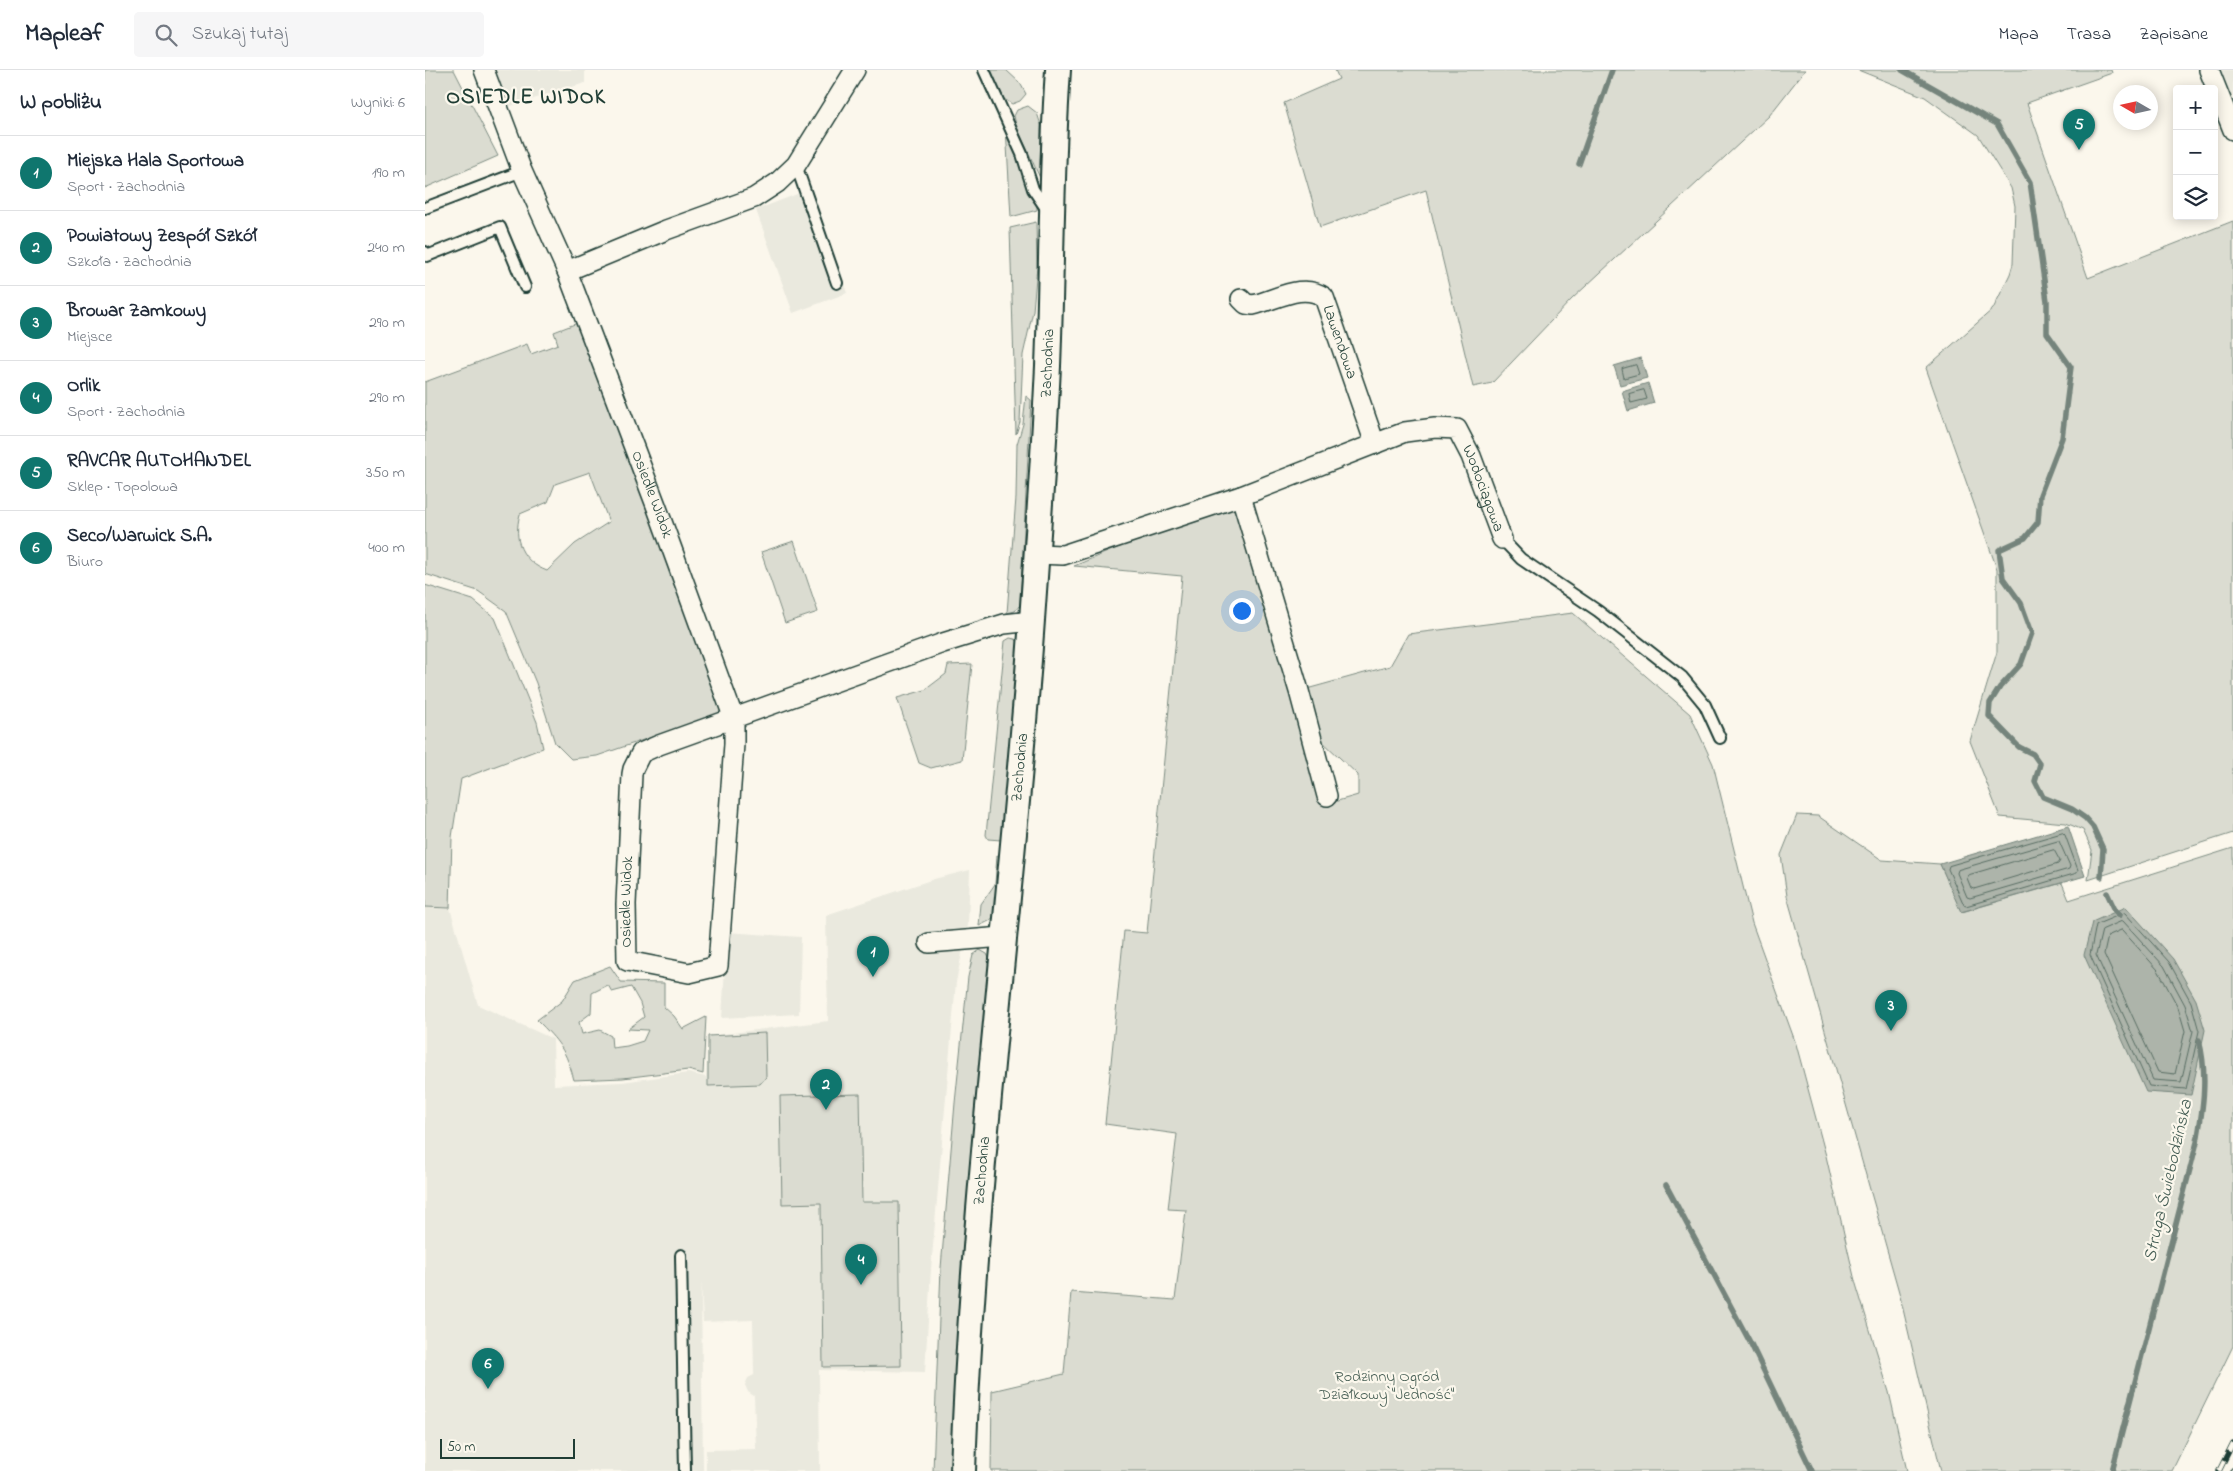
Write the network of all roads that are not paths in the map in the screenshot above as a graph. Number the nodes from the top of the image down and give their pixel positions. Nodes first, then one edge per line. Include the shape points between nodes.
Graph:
1 (484, 70) edge
2 (855, 70) edge
3 (984, 70) edge
4 (1055, 70) edge
5 (2209, 70) edge
6 (2233, 130) edge
7 (796, 165) junction
8 (522, 171) junction
9 (425, 208) edge
10 (1052, 217) junction
11 (425, 252) edge
12 (567, 271) junction
13 (837, 282) dead end
14 (525, 287) dead end
15 (1241, 299) dead end
16 (1375, 444) junction
17 (1241, 496) junction
18 (1502, 539) joint
19 (1036, 554) junction
20 (1032, 621) junction
21 (733, 719) junction
22 (1720, 738) dead end
23 (1327, 796) dead end
24 (1003, 937) junction
25 (929, 943) dead end
26 (681, 1255) dead end
27 (685, 1471) edge
28 (963, 1471) edge

1 - 8 street, Osiedle Widok
2 - 7 street
3 - 10 lane via 1022,154 1033,188
4 - 10 street, Zachodnia
5 - 6 street
7 - 12 street via 754,198
7 - 13 lane
8 - 9 lane
8 - 12 street, Osiedle Widok
10 - 19 street, Zachodnia via 1048,366
11 - 14 lane via 427,256 500,228
12 - 21 street, Osiedle Widok
15 - 16 street, Lawendowa via 1246,304 1253,304 1307,290 1324,296
16 - 17 street, Wodociągowa
16 - 18 street, Wodociągowa via 1405,432 1457,429 1471,456
17 - 19 street, Wodociągowa via 1063,555
17 - 23 street
18 - 22 lane, Wodociągowa via 1521,558 1598,611 1682,677 1705,705
19 - 20 street, Zachodnia
20 - 21 street, Osiedle Widok via 1001,625 943,643
20 - 24 street, Zachodnia
21 - 21 street, Osiedle Widok via 641,753 633,768 626,904 627,961 689,973 718,966 734,744
24 - 25 street
24 - 28 street, Zachodnia via 971,1316
26 - 27 lane

